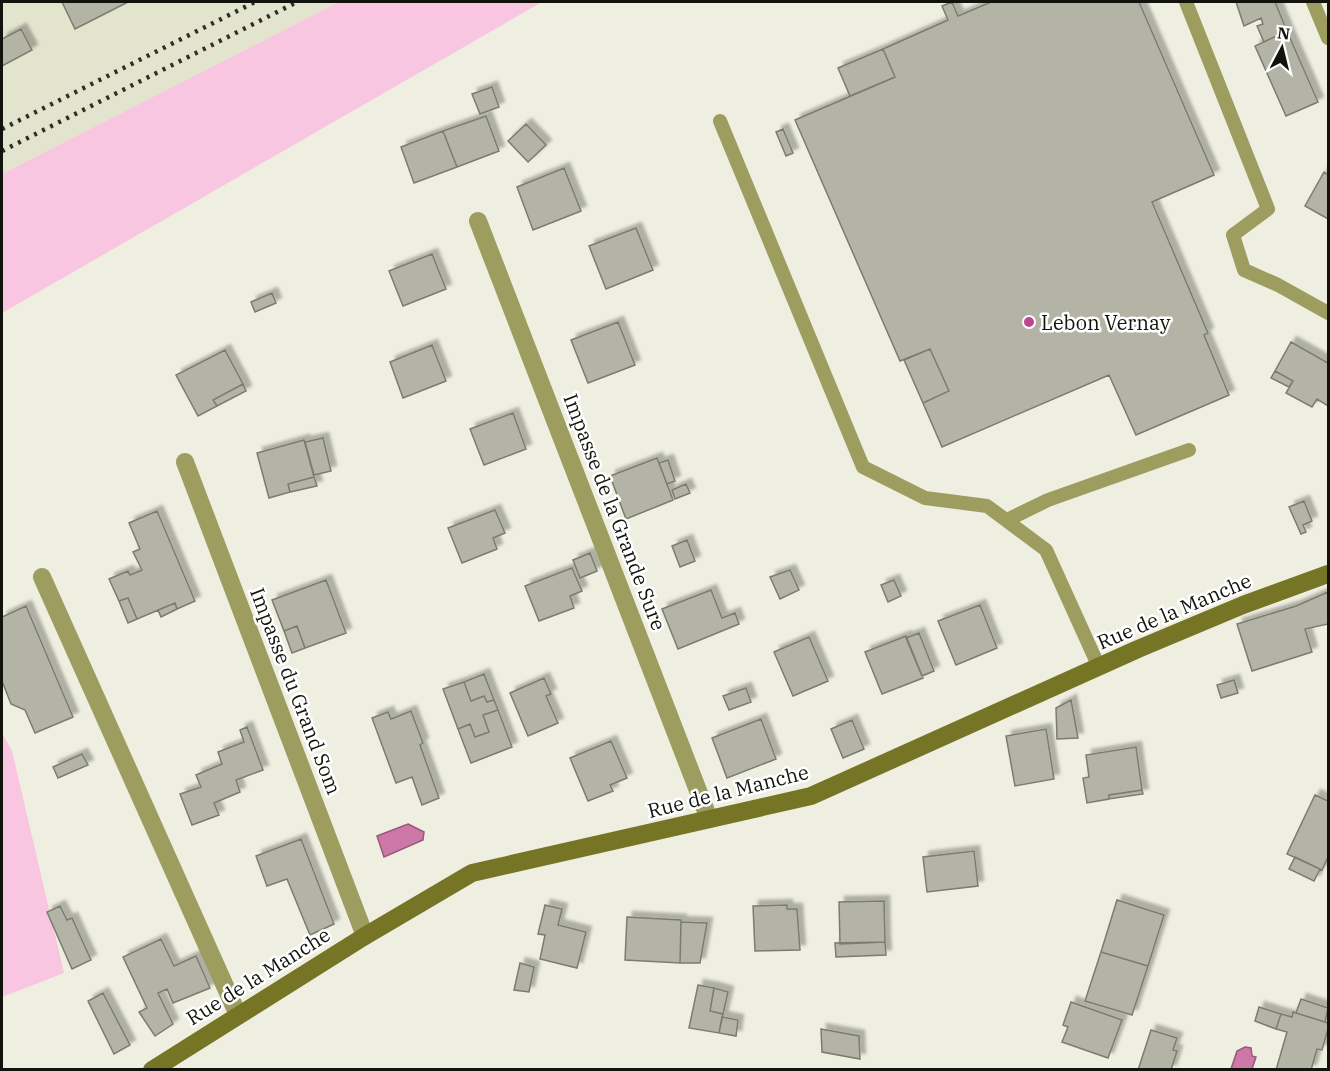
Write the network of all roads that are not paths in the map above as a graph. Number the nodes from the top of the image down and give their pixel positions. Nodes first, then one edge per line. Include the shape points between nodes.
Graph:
1 (1186, 2) edge
2 (1313, 2) edge
3 (1329, 38) edge
4 (720, 121) dead end
5 (478, 221) dead end
6 (1329, 313) edge
7 (1189, 450) dead end
8 (185, 462) dead end
9 (1007, 520) junction
10 (1329, 574) edge
11 (42, 577) dead end
12 (1099, 667) junction
13 (709, 819) junction
14 (365, 936) junction
15 (238, 1016) junction
16 (152, 1070) edge

1 - 6 lane via 1268,209 1233,235 1244,270
2 - 3 lane
4 - 9 lane via 863,466 925,498 987,506
5 - 13 street, Impasse de la Grande Sure
7 - 9 lane via 1048,500
8 - 14 street, Impasse du Grand Som
9 - 12 lane via 1047,550
10 - 12 street, Rue de la Manche via 1243,605
11 - 15 street
12 - 13 street, Rue de la Manche via 811,796
13 - 14 street, Rue de la Manche via 472,873
14 - 15 street, Rue de la Manche
15 - 16 street, Rue de la Manche

